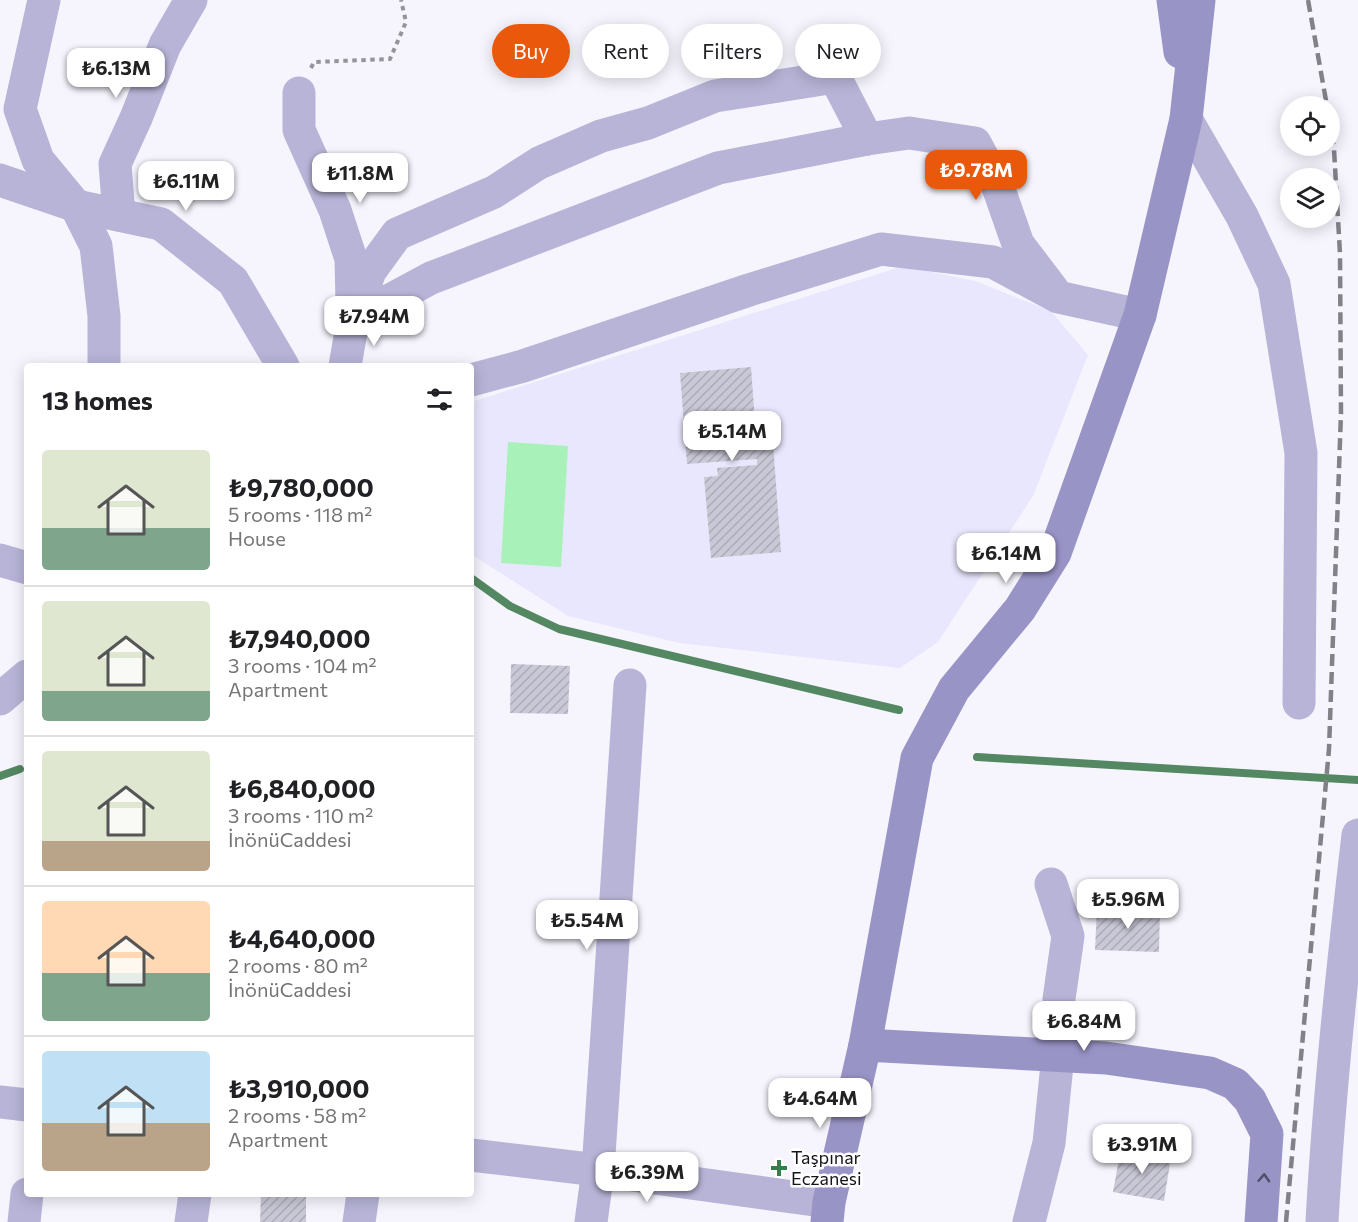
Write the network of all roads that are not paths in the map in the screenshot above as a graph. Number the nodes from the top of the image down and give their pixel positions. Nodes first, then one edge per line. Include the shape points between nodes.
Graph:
1 (44, 0) edge
2 (191, 0) edge
3 (1173, 0) edge
4 (1199, 0) edge
5 (299, 93) road end
6 (1186, 119) junction
7 (867, 139) junction
8 (0, 180) edge
9 (76, 206) junction
10 (119, 215) junction
11 (1058, 297) junction
12 (1140, 315) junction
13 (353, 320) junction
14 (104, 363) edge
15 (282, 363) edge
16 (346, 363) edge
17 (474, 379) edge
18 (0, 560) edge
19 (24, 567) edge
20 (24, 679) edge
21 (630, 685) dead end
22 (0, 699) edge
23 (1299, 703) dead end
24 (1358, 835) edge
25 (1051, 884) dead end
26 (865, 1045) junction
27 (1058, 1055) junction
28 (0, 1102) edge
29 (24, 1105) edge
30 (474, 1155) edge
31 (598, 1170) junction
32 (27, 1197) edge
33 (195, 1197) edge
34 (363, 1197) edge
35 (828, 1212) edge
36 (24, 1222) edge
37 (191, 1222) edge
38 (359, 1222) edge
39 (591, 1222) edge
40 (1029, 1222) edge
41 (1261, 1222) edge
42 (1322, 1222) edge

1 - 9 street via 20,109 38,160
2 - 10 street via 165,45 115,164
3 - 6 main road
4 - 6 main road
5 - 13 street via 299,130 335,210 351,259
6 - 12 main road
6 - 23 street via 1242,216 1274,284 1301,453
7 - 11 street via 909,133 975,143 997,184 1018,244
7 - 13 street via 718,168 431,278
7 - 13 street via 835,77 714,96 580,145 539,163 494,192 397,234 370,271
8 - 9 street
9 - 10 street
9 - 14 street via 96,246 104,316
10 - 15 street via 161,224 233,281
11 - 12 street
11 - 17 street via 993,262 880,249
12 - 26 main road via 1055,553 1020,609 954,689 917,758
13 - 16 street
18 - 19 street
20 - 22 street
21 - 31 street
24 - 42 street via 1338,1002
25 - 27 street via 1068,936 1059,999
26 - 27 main road
26 - 35 main road
27 - 40 street via 1049,1143
41 -> 27 main road via 1267,1134 1250,1100 1235,1084 1210,1073
28 - 29 street
30 - 31 street
31 - 35 street
31 - 39 street
32 - 36 street
33 - 37 street
34 - 38 street

